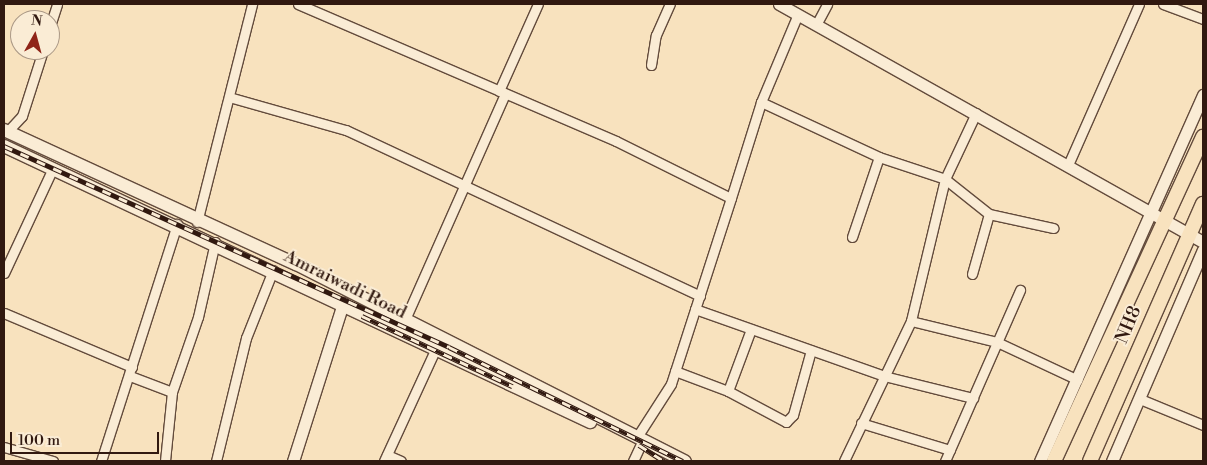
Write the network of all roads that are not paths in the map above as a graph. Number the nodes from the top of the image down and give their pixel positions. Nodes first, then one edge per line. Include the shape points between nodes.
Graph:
1 (252, 4) edge
2 (298, 4) edge
3 (538, 4) edge
4 (670, 4) edge
5 (780, 4) edge
6 (827, 4) edge
7 (1139, 4) edge
8 (1164, 4) edge
9 (798, 14) junction
10 (1203, 19) edge
11 (816, 25) junction
12 (40, 60) edge
13 (651, 65) dead end
14 (502, 92) junction
15 (1203, 95) edge
16 (229, 97) junction
17 (761, 102) junction
18 (976, 113) junction
19 (6, 131) edge
20 (1203, 137) edge
21 (4, 146) edge
22 (879, 157) junction
23 (1068, 165) junction
24 (53, 168) junction
25 (944, 179) junction
26 (465, 185) junction
27 (731, 198) junction
28 (1203, 204) edge
29 (1150, 210) junction
30 (989, 214) junction
31 (1165, 218) junction
32 (197, 222) junction
33 (177, 224) junction
34 (1052, 228) dead end
35 (1189, 233) junction
36 (852, 236) dead end
37 (215, 242) junction
38 (1203, 242) edge
39 (1203, 250) edge
40 (273, 270) junction
41 (4, 273) edge
42 (972, 274) dead end
43 (1020, 290) dead end
44 (700, 296) junction
45 (343, 303) junction
46 (695, 309) junction
47 (4, 313) edge
48 (406, 318) junction
49 (911, 321) junction
50 (751, 329) junction
51 (400, 331) junction
52 (997, 342) junction
53 (436, 348) junction
54 (811, 350) junction
55 (675, 371) junction
56 (131, 372) junction
57 (884, 376) junction
58 (1078, 380) junction
59 (172, 392) junction
60 (728, 392) junction
61 (973, 398) junction
62 (1140, 399) junction
63 (861, 423) junction
64 (1203, 425) edge
65 (639, 442) junction
66 (4, 447) edge
67 (950, 450) junction
68 (386, 458) edge
69 (53, 461) edge
70 (101, 461) edge
71 (165, 461) edge
72 (216, 461) edge
73 (294, 461) edge
74 (400, 461) edge
75 (633, 461) edge
76 (669, 461) edge
77 (685, 461) edge
78 (844, 461) edge
79 (945, 461) edge
80 (1040, 461) edge
81 (1054, 461) edge
82 (1090, 461) edge
83 (1112, 461) edge

1 - 16 street
2 - 14 street
3 - 14 street
4 - 13 street via 656,35
5 - 9 street
6 - 11 street
7 - 23 street
8 - 10 street
9 - 11 street
9 - 17 street
11 - 18 street
12 - 19 street via 22,116
14 - 26 street
14 - 27 street via 616,141
15 - 29 street
16 - 26 street via 346,130
16 - 32 street
17 - 22 street
17 - 27 street
18 - 23 street
18 - 25 street
19 - 32 main road
20 - 31 main road
21 - 24 main road, Amraiwadi Road
22 - 25 street
22 - 36 street
23 - 29 street
24 - 33 main road, Amraiwadi Road
24 - 41 street
25 - 30 street
25 - 49 street
26 - 44 street via 564,236
26 - 48 street
27 - 44 street
28 - 35 main road, NH8
29 - 31 street
29 - 58 street
30 - 34 street
30 - 42 street
31 - 35 street
31 - 81 main road
32 - 48 main road via 296,264
33 - 37 main road, Amraiwadi Road
33 - 56 street
35 - 38 street
35 - 82 main road, NH8
37 - 40 main road, Amraiwadi Road
37 - 59 street via 198,317
39 - 62 street
40 - 45 main road, Amraiwadi Road
40 - 72 street via 246,338
43 - 52 street
44 - 46 street
45 - 51 main road, Amraiwadi Road
45 - 73 street
46 - 50 street
46 - 55 street
47 - 56 street
48 - 51 street
48 - 65 main road
49 - 52 street
49 - 57 street
50 - 54 street
50 - 60 street
51 - 53 main road, Amraiwadi Road
52 - 58 street
52 - 61 street
53 - 65 main road, Amraiwadi Road
53 - 68 street
54 - 57 street
54 - 60 street via 790,420 779,420
55 - 60 street
55 - 65 street
56 - 59 street
56 - 70 street
57 - 61 street
57 - 63 street
58 - 80 street
59 - 71 street
61 - 67 street
62 - 64 street
62 - 83 street
63 - 67 street
63 - 78 street
65 - 75 street
65 - 76 main road, Amraiwadi Road
65 - 77 main road
66 - 69 street
67 - 79 street
68 - 74 street

